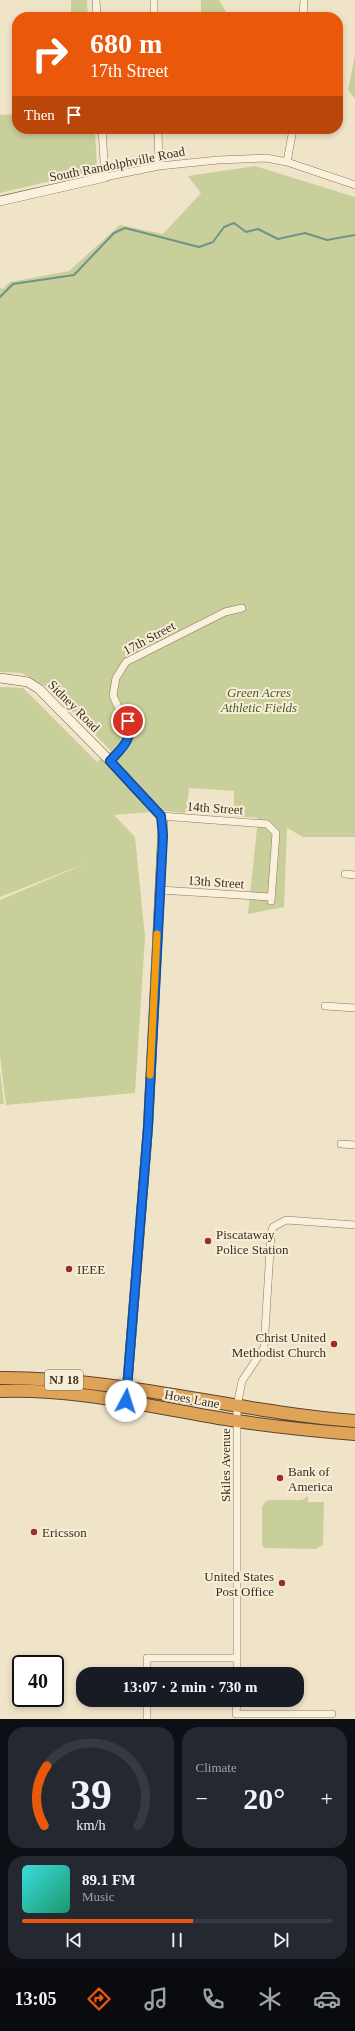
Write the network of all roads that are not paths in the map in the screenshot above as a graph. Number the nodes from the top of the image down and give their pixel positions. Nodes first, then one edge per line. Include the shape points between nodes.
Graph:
1 (96, 0) edge
2 (154, 0) edge
3 (304, 0) edge
4 (97, 12) edge
5 (154, 12) edge
6 (303, 12) edge
7 (102, 134) edge
8 (158, 134) edge
9 (292, 134) edge
10 (287, 162) junction
11 (160, 166) junction
12 (105, 177) junction
13 (355, 185) edge
14 (0, 201) edge
15 (242, 608) dead end
16 (0, 678) edge
17 (110, 761) junction
18 (161, 816) junction
19 (345, 874) dead end
20 (355, 875) edge
21 (160, 890) junction
22 (271, 899) joint
23 (325, 1006) dead end
24 (355, 1008) edge
25 (341, 1144) dead end
26 (355, 1145) edge
27 (355, 1225) edge
28 (0, 1378) edge
29 (127, 1388) junction
30 (0, 1391) edge
31 (126, 1401) junction
32 (237, 1406) junction
33 (237, 1421) junction
34 (355, 1421) edge
35 (355, 1434) edge
36 (237, 1658) junction
37 (147, 1667) edge
38 (237, 1667) edge
39 (147, 1707) edge
40 (236, 1707) edge
41 (332, 1714) dead end
42 (147, 1719) edge

1 - 4 street
2 - 5 street
3 - 6 street
7 - 12 street
8 - 11 street
9 - 10 street
10 - 11 street, South Randolphville Road via 266,158
10 - 13 street, South Randolphville Road
11 - 12 street, South Randolphville Road
12 - 14 street, South Randolphville Road
15 - 17 street, 17th Street via 224,612 126,662 116,678 113,695 128,721 130,734 123,748
16 - 17 street, Sidney Road via 28,682 39,689
17 - 18 street, Sidney Road
18 - 21 street via 163,836
18 - 22 street, 14th Street via 267,824 276,833
19 - 20 street
21 - 22 street, 13th Street
21 - 29 street via 148,1127
23 - 24 street
25 - 26 street
27 - 32 street, Skiles Avenue via 286,1220 273,1227 264,1348 242,1381
28 - 29 highway, Hoes Lane / NJ 18 via 43,1379
29 - 31 street
29 - 32 highway, Hoes Lane / NJ 18
30 - 31 highway, Hoes Lane / NJ 18 via 67,1394
31 - 33 highway, Hoes Lane / NJ 18
32 - 33 street, Skiles Avenue
32 - 34 highway, Hoes Lane / NJ 18
33 - 35 highway, Hoes Lane / NJ 18
33 - 36 street, Skiles Avenue
36 - 37 street via 147,1658
36 - 38 street, Skiles Avenue
39 - 42 street
40 - 41 street via 236,1714

